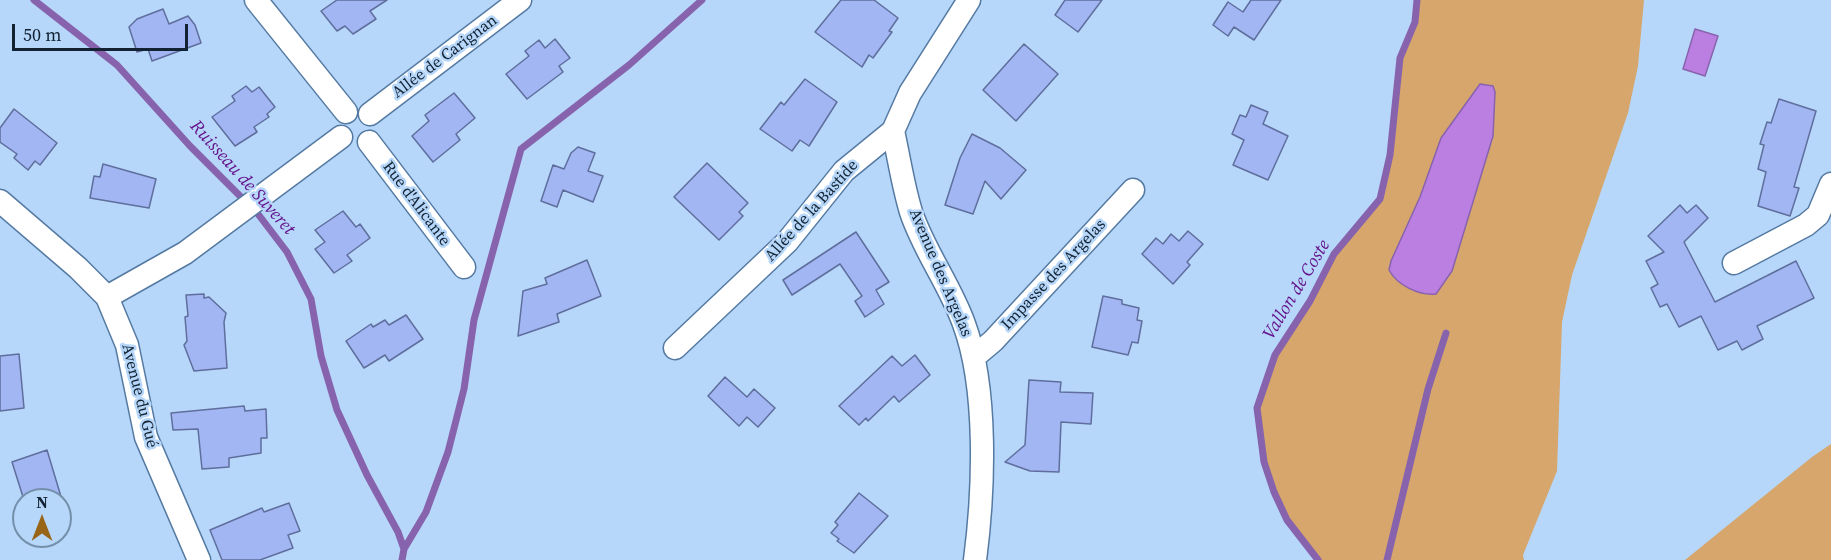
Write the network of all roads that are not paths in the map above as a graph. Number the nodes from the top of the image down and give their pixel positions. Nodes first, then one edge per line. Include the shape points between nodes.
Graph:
1 (255, 0) edge
2 (520, 0) edge
3 (969, 0) edge
4 (346, 112) junction
5 (370, 114) junction
6 (893, 131) junction
7 (341, 137) junction
8 (369, 142) junction
9 (1831, 184) edge
10 (1133, 190) dead end
11 (0, 201) edge
12 (1734, 263) dead end
13 (464, 267) dead end
14 (107, 297) junction
15 (675, 348) dead end
16 (974, 357) junction
17 (199, 560) edge
18 (975, 560) edge

1 - 4 street
2 - 5 street, Allée de Carignan
3 - 6 street, Allée de la Bastide via 910,93
4 - 5 street via 361,109
4 - 7 street via 338,127
5 - 8 street via 375,132
6 - 15 street, Allée de la Bastide via 844,171 787,242
6 - 16 street, Avenue des Argelas via 911,212 964,323
7 - 8 street via 357,146
7 - 14 street via 185,253
8 - 13 street, Rue d'Alicante
9 - 12 street via 1818,215 1806,225
10 - 16 street, Impasse des Argelas
11 - 14 street, Avenue du Gué
14 - 17 street, Avenue du Gué via 127,345 146,437
16 - 18 street, Avenue des Argelas via 981,437

